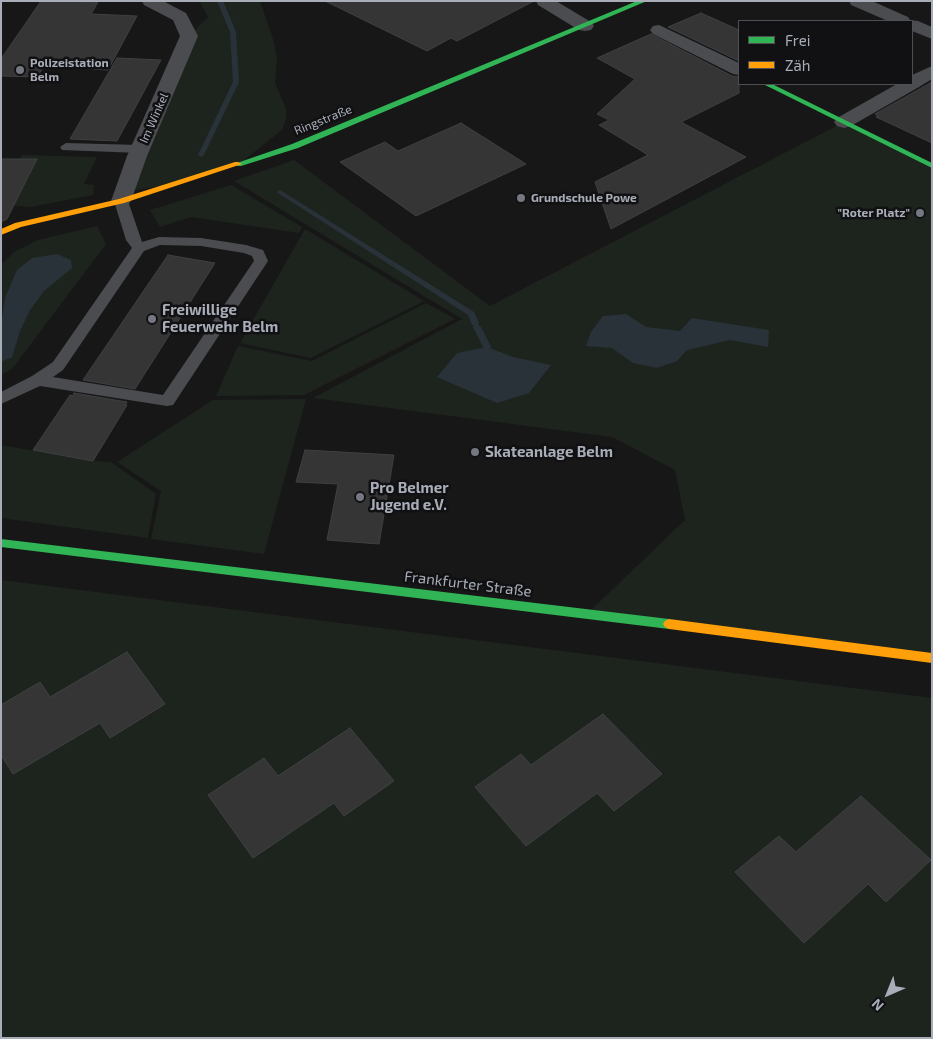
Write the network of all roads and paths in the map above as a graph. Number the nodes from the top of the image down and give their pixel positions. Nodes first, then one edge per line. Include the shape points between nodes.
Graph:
1 (150, 1) edge
2 (544, 1) edge
3 (644, 1) edge
4 (857, 1) edge
5 (900, 20) edge
6 (913, 25) edge
7 (585, 26) junction
8 (659, 30) dead end
9 (932, 34) edge
10 (738, 70) edge
11 (932, 71) edge
12 (913, 82) edge
13 (769, 85) edge
14 (908, 85) edge
15 (844, 122) junction
16 (66, 147) dead end
17 (140, 149) junction
18 (932, 166) edge
19 (121, 201) junction
20 (1, 232) edge
21 (139, 248) junction
22 (38, 380) junction
23 (1, 399) edge
24 (1, 543) edge
25 (932, 658) edge

1 - 17 street, Im Winkel via 180,16 189,36
2 - 7 street
3 - 7 street, Ringstraße
4 - 5 street
6 - 9 street
7 - 19 street, Ringstraße via 295,146
8 - 10 street
11 - 12 street
13 - 15 street
14 - 15 street
15 - 18 street
16 - 17 lane
17 - 19 street, Im Winkel
19 - 20 street, Ringstraße
19 - 21 lane via 133,240
21 - 22 lane via 58,366
21 - 22 lane via 159,241 201,242 246,249 258,253 261,261 167,401
22 - 23 lane
24 - 25 street, Frankfurter Straße

